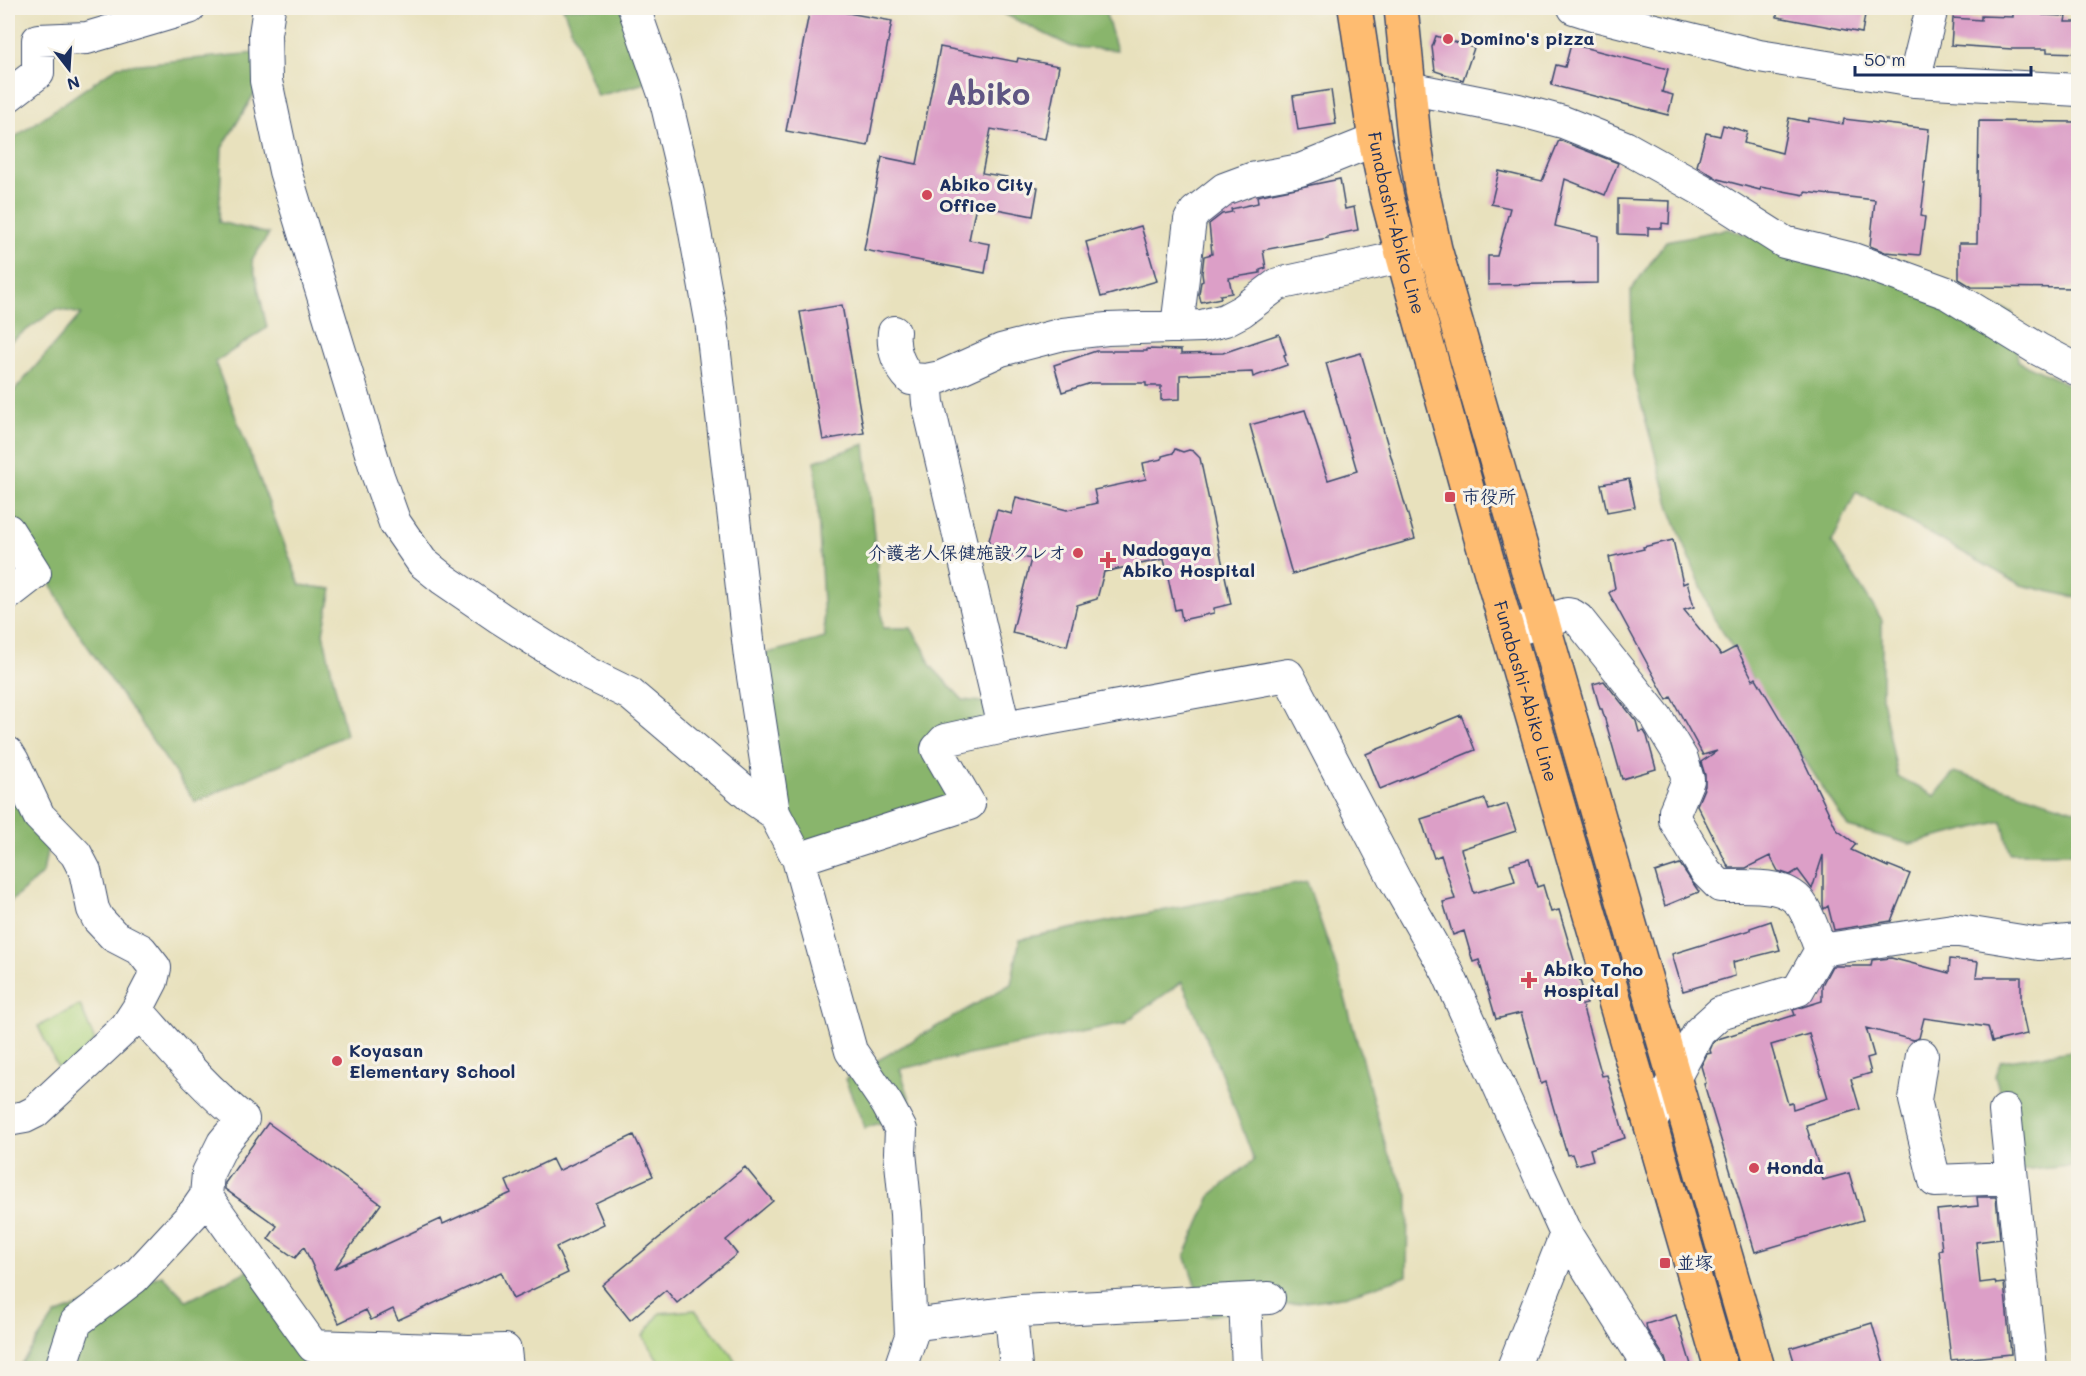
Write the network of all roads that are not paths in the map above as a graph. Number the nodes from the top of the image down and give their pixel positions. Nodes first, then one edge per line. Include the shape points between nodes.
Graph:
1 (189, 8) edge
2 (269, 8) edge
3 (634, 8) edge
4 (1355, 8) edge
5 (1401, 8) edge
6 (1574, 8) edge
7 (1932, 8) edge
8 (1914, 81) junction
9 (1408, 88) junction
10 (2079, 90) edge
11 (8, 96) edge
12 (1375, 140) junction
13 (1435, 249) junction
14 (1403, 257) junction
15 (1177, 327) junction
16 (894, 332) dead end
17 (2079, 370) edge
18 (926, 380) junction
19 (8, 530) edge
20 (8, 594) edge
21 (1540, 622) junction
22 (1509, 632) junction
23 (1004, 727) junction
24 (8, 753) edge
25 (774, 813) junction
26 (798, 859) junction
27 (2079, 940) edge
28 (1821, 950) junction
29 (137, 1010) junction
30 (1922, 1055) dead end
31 (1674, 1079) junction
32 (2005, 1111) dead end
33 (8, 1120) edge
34 (1651, 1122) junction
35 (2011, 1178) junction
36 (206, 1196) junction
37 (1566, 1234) junction
38 (1011, 1313) junction
39 (911, 1325) junction
40 (61, 1368) edge
41 (507, 1368) edge
42 (900, 1368) edge
43 (1016, 1368) edge
44 (1248, 1368) edge
45 (1513, 1368) edge
46 (1650, 1368) edge
47 (1721, 1368) edge
48 (1758, 1368) edge
49 (2031, 1368) edge

1 - 11 street via 87,38 38,39 38,73
2 - 25 street via 266,81 285,171 395,523 422,562 443,579 587,673 630,694
3 - 25 street via 667,108 688,194 711,320 750,657
4 - 12 main road, Funabashi-Abiko Line
5 - 9 main road, Funabashi-Abiko Line
6 - 8 street via 1759,56
7 - 8 street
8 - 10 street
9 - 13 main road, Funabashi-Abiko Line
9 - 17 street via 1563,122 1625,147 1784,242 1853,260 1947,293
12 - 14 main road, Funabashi-Abiko Line
12 - 15 street via 1300,170 1251,179 1224,189 1195,212 1190,220
13 - 14 street
13 - 21 main road, Funabashi-Abiko Line
14 - 15 street via 1278,284 1225,320
14 - 22 main road, Funabashi-Abiko Line
15 - 18 street via 1063,334 1001,350 955,372
16 - 18 street via 902,370 911,379
18 - 23 street via 928,403
19 - 20 street via 35,573
21 - 22 street
21 - 28 street via 1572,615 1657,718 1682,759 1688,780 1675,811 1676,820 1706,872 1720,886 1772,888 1792,894 1802,905
21 - 31 main road, Funabashi-Abiko Line
22 - 34 main road, Funabashi-Abiko Line
23 - 26 street via 945,740 938,749 969,804
23 - 37 street via 1288,675 1447,971
24 - 29 street via 39,816 76,854 98,919 114,936 141,950 155,968
25 - 26 street
26 - 39 street via 851,1051 900,1130
27 - 28 street via 2039,944 1953,930
28 - 31 street via 1798,990 1720,1013 1699,1032
29 - 33 street via 126,1027 35,1112
29 - 36 street via 214,1094 243,1119 223,1143 208,1173
30 - 35 street via 1915,1100 1935,1181
31 - 34 street
31 - 48 main road, Funabashi-Abiko Line
32 - 35 street
34 - 47 main road, Funabashi-Abiko Line
35 - 49 street
36 - 40 street via 134,1278 76,1322
36 - 41 street via 313,1346 505,1350
37 - 45 street
37 - 46 street
38 - 39 street
38 - 43 street
38 - 44 street via 1257,1299
39 - 42 street

